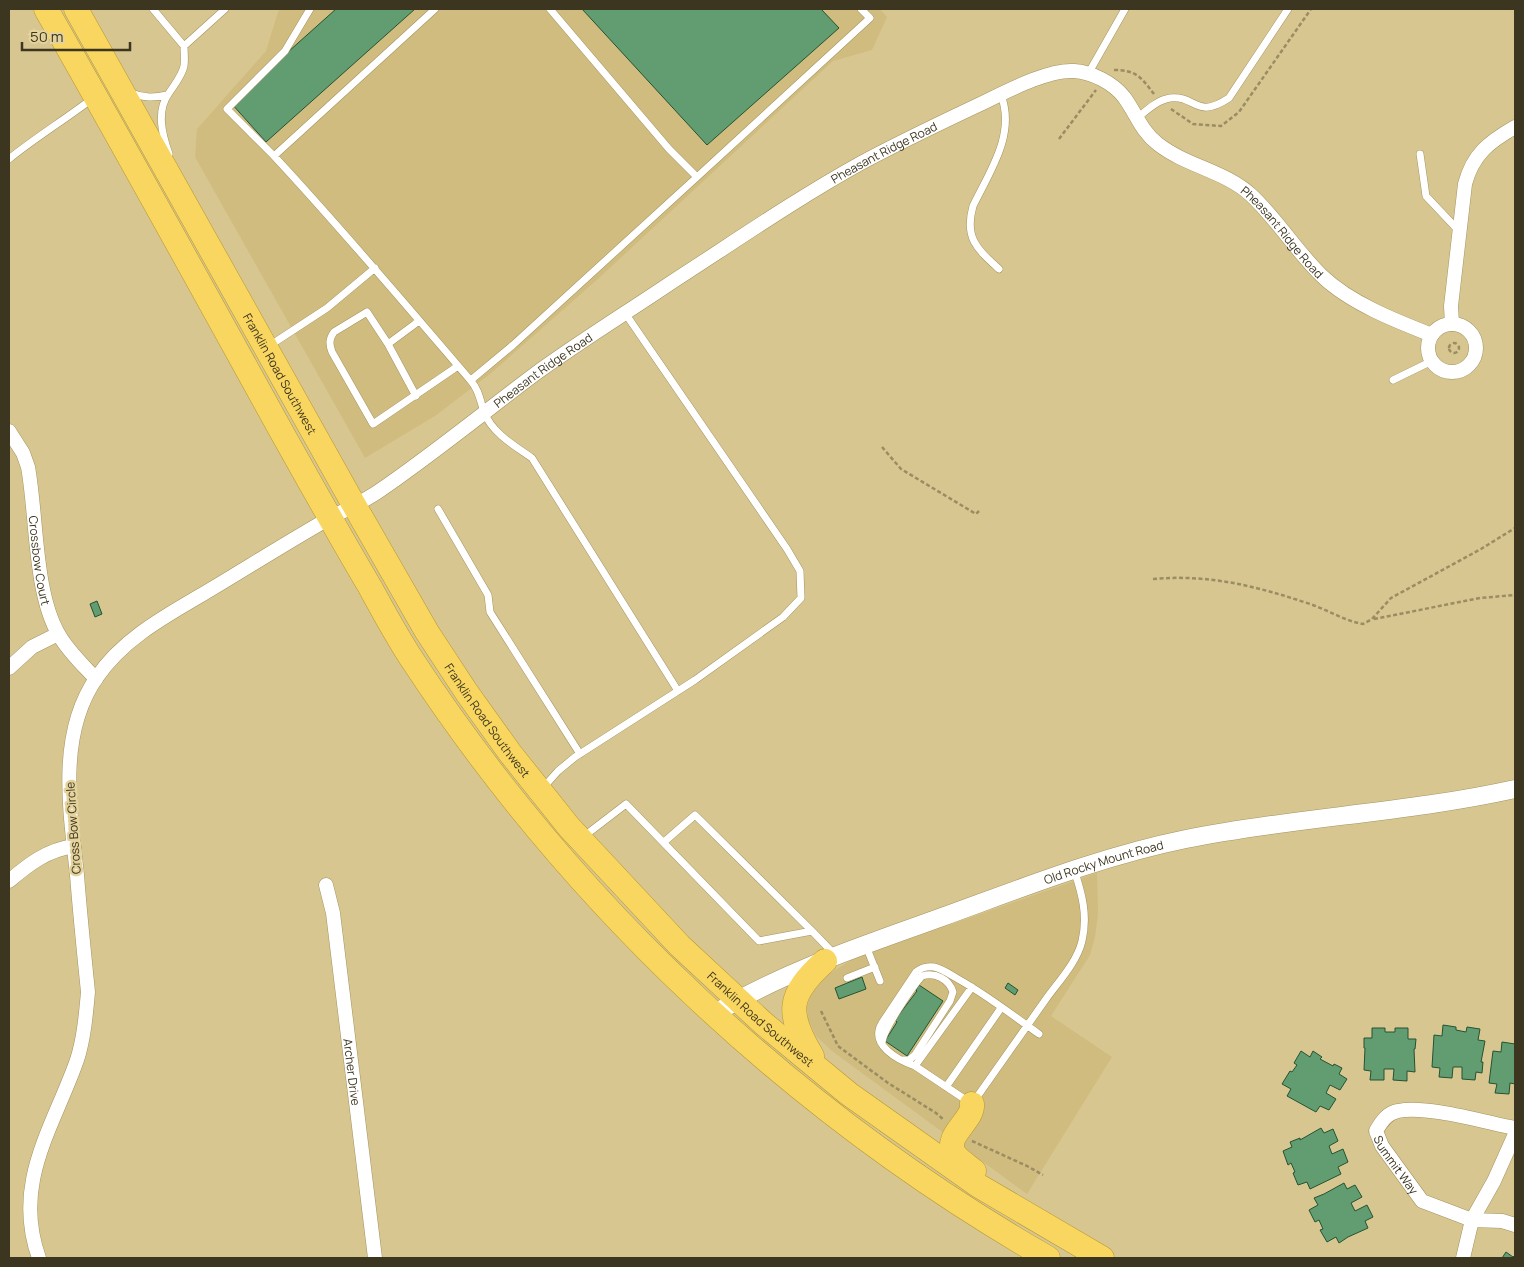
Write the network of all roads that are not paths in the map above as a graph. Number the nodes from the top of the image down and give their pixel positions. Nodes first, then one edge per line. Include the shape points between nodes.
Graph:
1 (46, 9) edge
2 (76, 9) edge
3 (153, 9) edge
4 (225, 9) edge
5 (310, 9) edge
6 (435, 9) edge
7 (550, 9) edge
8 (861, 9) edge
9 (1125, 9) edge
10 (1288, 9) edge
11 (184, 46) junction
12 (1088, 74) junction
13 (121, 90) junction
14 (167, 95) junction
15 (1001, 95) junction
16 (95, 96) junction
17 (1136, 119) junction
18 (1515, 127) edge
19 (1420, 154) dead end
20 (274, 156) junction
21 (9, 159) edge
22 (697, 177) junction
23 (172, 179) junction
24 (1460, 231) junction
25 (375, 268) junction
26 (999, 269) dead end
27 (625, 313) junction
28 (419, 320) junction
29 (1452, 324) junction
30 (1432, 335) junction
31 (388, 344) junction
32 (266, 348) junction
33 (1432, 361) junction
34 (458, 366) junction
35 (471, 380) junction
36 (1393, 380) dead end
37 (416, 396) junction
38 (485, 414) junction
39 (9, 431) edge
40 (354, 506) junction
41 (438, 509) dead end
42 (330, 518) junction
43 (58, 634) junction
44 (9, 668) edge
45 (96, 678) junction
46 (678, 691) junction
47 (580, 754) junction
48 (1515, 789) edge
49 (540, 792) junction
50 (580, 839) junction
51 (664, 842) junction
52 (74, 846) junction
53 (1074, 870) junction
54 (9, 881) edge
55 (326, 885) dead end
56 (812, 931) junction
57 (866, 945) junction
58 (831, 959) junction
59 (875, 967) junction
60 (847, 978) dead end
61 (880, 981) dead end
62 (972, 987) junction
63 (737, 1000) junction
64 (1001, 1008) junction
65 (714, 1014) junction
66 (1027, 1026) junction
67 (1039, 1034) dead end
68 (883, 1047) junction
69 (903, 1060) junction
70 (916, 1066) junction
71 (821, 1070) junction
72 (946, 1087) junction
73 (975, 1103) junction
74 (1515, 1128) edge
75 (1515, 1134) edge
76 (1021, 1211) junction
77 (1472, 1220) junction
78 (1515, 1224) edge
79 (39, 1258) edge
80 (375, 1258) edge
81 (1048, 1258) edge
82 (1102, 1258) edge
83 (1464, 1258) edge

1 - 16 highway
2 - 13 highway, Franklin Road Southwest
3 - 11 lane
4 - 11 lane
5 - 20 lane via 286,50 227,109
6 - 20 lane
7 - 22 lane via 669,149
8 - 22 lane via 870,18
9 - 12 lane
10 - 17 lane via 1229,98 1217,106 1204,108 1181,98 1169,98
11 - 14 lane via 184,66 177,83
12 - 15 street, Pheasant Ridge Road via 1066,71 1047,75
12 - 17 street, Pheasant Ridge Road via 1115,88 1125,98
13 - 14 lane via 141,97
13 - 23 highway, Franklin Road Southwest
14 - 23 lane via 161,116 162,134 171,159
15 - 26 lane via 1005,105 1005,134 970,218 976,245
15 - 27 street, Pheasant Ridge Road via 860,164 770,218
16 - 21 lane
16 - 42 highway
17 - 30 street, Pheasant Ridge Road via 1159,145 1232,181 1253,196 1334,286 1355,300
18 - 24 street via 1486,146 1469,170
19 - 24 lane via 1426,196
20 - 25 lane
22 - 35 lane
23 - 32 highway, Franklin Road Southwest
24 - 29 street via 1451,306
25 - 28 lane
25 - 32 lane via 327,308
27 - 38 street, Pheasant Ridge Road via 536,373
27 - 46 lane via 800,571 801,598 783,617
28 - 31 lane
28 - 34 lane
29 - 30 street
29 - 33 street via 1466,328 1472,334 1476,348 1472,362 1452,372
30 - 33 street via 1428,348
31 - 37 lane
31 - 37 lane via 367,312 334,332 329,344 373,424
32 - 40 highway, Franklin Road Southwest
33 - 36 lane
34 - 35 lane
34 - 37 lane
35 - 38 lane via 477,388
38 - 40 street, Pheasant Ridge Road
38 - 46 lane via 508,442 532,458
39 - 43 street, Crossbow Court via 28,467 42,586
40 - 42 street, Pheasant Ridge Road
40 - 49 highway, Franklin Road Southwest via 466,693
41 - 47 lane via 488,595 490,612
42 - 45 street, Cross Bow Circle via 159,620 129,642
42 - 65 highway via 409,656 522,811 609,910
43 - 44 street via 32,647
43 - 45 street, Crossbow Court
45 - 52 street, Cross Bow Circle via 77,718 70,760
46 - 47 lane
47 - 49 lane via 558,771
48 - 53 street, Old Rocky Mount Road via 1187,839
49 - 50 highway, Franklin Road Southwest
50 - 51 lane via 626,804
50 - 63 highway, Franklin Road Southwest via 680,946
51 - 56 lane via 760,941
51 - 56 lane via 696,815
52 - 54 street via 46,854
52 - 79 street, Cross Bow Circle via 88,992 86,1018 77,1060 40,1148 33,1175 32,1232
53 - 57 street, Old Rocky Mount Road
53 - 66 lane via 1084,906 1081,944
55 - 80 street, Archer Drive via 333,913
56 - 58 lane
57 - 58 street, Old Rocky Mount Road
57 - 59 lane
58 - 63 street, Old Rocky Mount Road
58 - 71 highway via 806,980 793,1014 800,1037
59 - 60 lane
59 - 61 lane
62 - 64 lane
62 - 68 lane via 936,968 920,968 880,1026 878,1036
62 - 70 lane
63 - 65 street, Old Rocky Mount Road
63 - 71 highway, Franklin Road Southwest
64 - 66 lane
64 - 72 lane
65 - 81 highway via 849,1128 1001,1232
66 - 67 lane
66 - 73 lane
68 - 69 lane
68 - 69 lane via 886,1028 921,978 932,975 946,982 953,992 950,1001 915,1055
69 - 70 lane
70 - 72 lane
71 - 76 highway, Franklin Road Southwest via 930,1152
72 - 73 lane
73 - 76 highway via 954,1137 955,1154
74 - 77 street, Summit Way via 1429,1110 1396,1111 1382,1120 1376,1131 1382,1146 1422,1201
75 - 77 street
76 - 82 highway, Franklin Road Southwest
77 - 78 street, Summit Way
77 - 83 street

